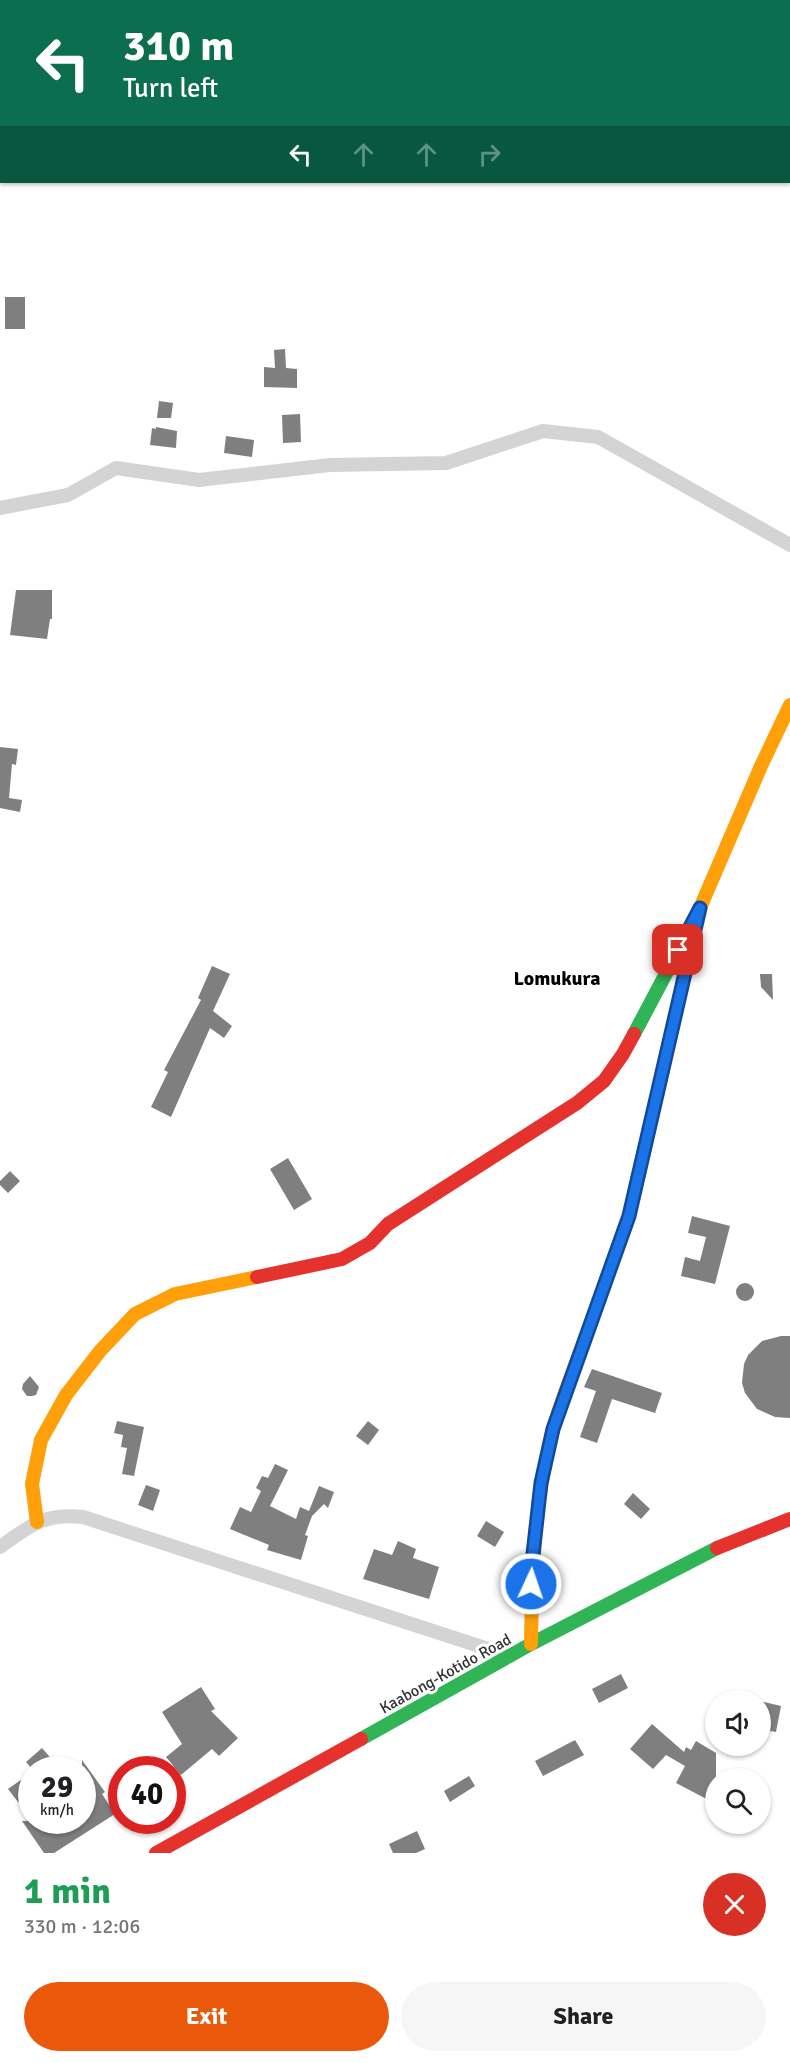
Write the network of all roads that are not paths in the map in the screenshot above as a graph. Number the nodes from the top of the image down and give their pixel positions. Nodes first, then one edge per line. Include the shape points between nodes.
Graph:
1 (0, 508) edge
2 (790, 545) edge
3 (790, 705) edge
4 (700, 908) junction
5 (790, 1519) edge
6 (37, 1522) junction
7 (0, 1547) edge
8 (531, 1644) junction
9 (510, 1656) junction
10 (156, 1853) edge

1 - 2 street via 68,495 116,468 199,480 330,465 446,463 543,431 598,437
3 - 4 street
4 - 6 street via 624,1054 604,1081 576,1103 388,1224 370,1243 342,1259 175,1294 135,1314 66,1395 41,1440 32,1484
4 - 8 street via 629,1216 551,1440 541,1483 532,1563
5 - 8 street, Kaabong-Kotido Road via 710,1551
6 - 7 street
6 - 9 street via 62,1515 84,1517
8 - 9 street, Kaabong-Kotido Road
9 - 10 street, Kaabong-Kotido Road

